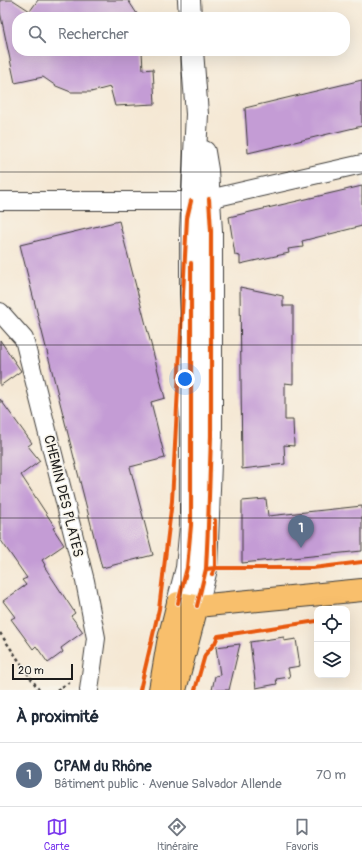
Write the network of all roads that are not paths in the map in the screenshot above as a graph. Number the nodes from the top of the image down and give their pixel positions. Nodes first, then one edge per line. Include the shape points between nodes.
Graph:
1 (189, 0) edge
2 (190, 12) edge
3 (192, 56) edge
4 (362, 164) edge
5 (200, 200) junction
6 (0, 201) edge
7 (0, 312) edge
8 (362, 590) edge
9 (187, 605) junction
10 (89, 690) edge
11 (160, 690) edge
12 (175, 690) edge

1 - 2 street
3 - 5 street
4 - 5 street
5 - 6 street
5 - 9 street via 211,231 211,436 206,569
7 - 10 street, CHEMIN DES PLATES via 24,338 85,581 96,638
8 - 9 main road
9 - 11 main road via 168,643
9 - 12 main road

